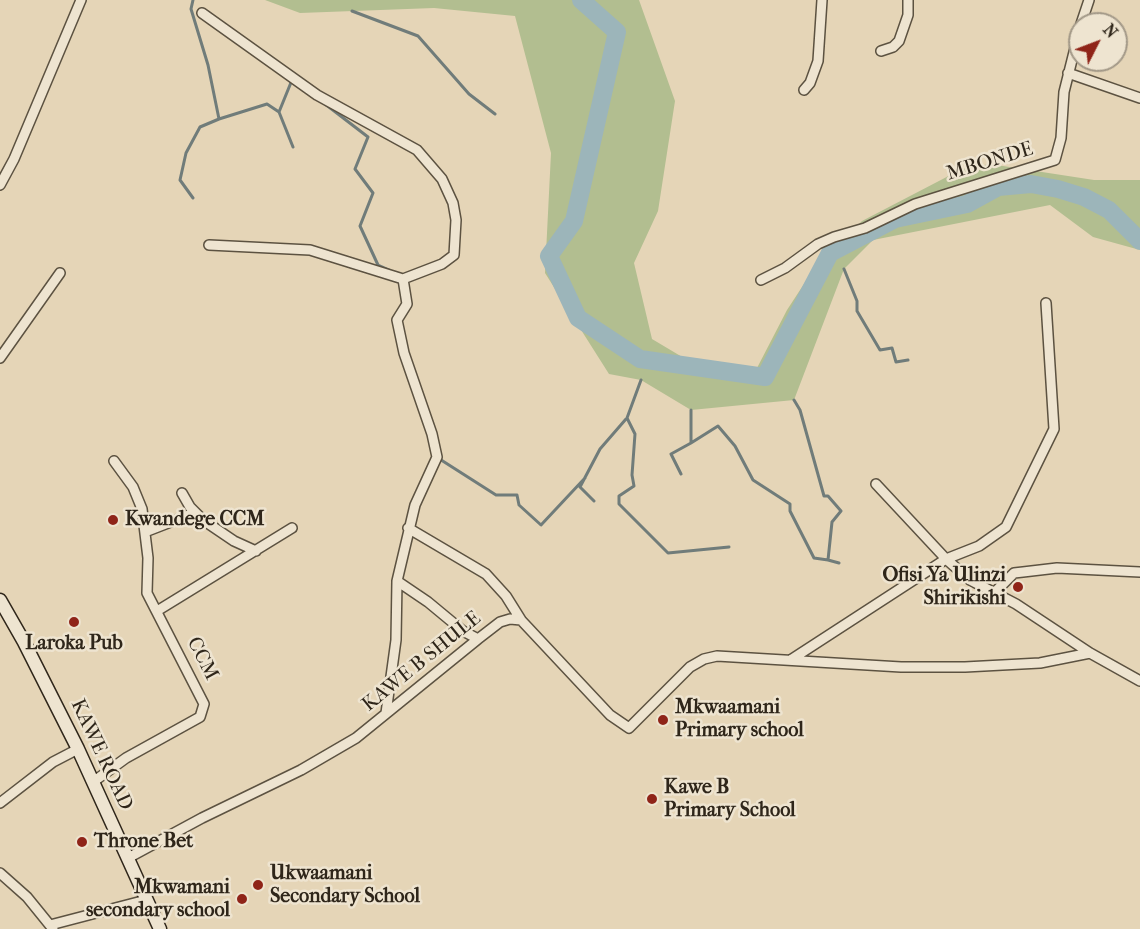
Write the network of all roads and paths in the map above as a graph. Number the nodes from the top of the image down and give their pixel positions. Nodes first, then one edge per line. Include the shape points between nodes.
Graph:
1 (81, 0) edge
2 (822, 0) edge
3 (909, 0) edge
4 (202, 13) dead end
5 (881, 51) dead end
6 (1068, 73) joint
7 (804, 90) dead end
8 (1140, 98) edge
9 (0, 185) edge
10 (209, 245) dead end
11 (60, 273) dead end
12 (403, 279) junction
13 (761, 280) dead end
14 (1046, 303) dead end
15 (0, 358) edge
16 (114, 461) dead end
17 (876, 484) dead end
18 (182, 493) dead end
19 (194, 513) junction
20 (292, 528) dead end
21 (408, 528) junction
22 (145, 532) junction
23 (256, 551) junction
24 (946, 559) junction
25 (1140, 572) edge
26 (397, 581) junction
27 (994, 593) junction
28 (0, 600) edge
29 (157, 611) junction
30 (521, 620) junction
31 (478, 639) junction
32 (1090, 653) junction
33 (792, 659) junction
34 (1140, 681) edge
35 (386, 713) junction
36 (78, 749) junction
37 (93, 782) junction
38 (0, 803) edge
39 (128, 858) junction
40 (0, 873) edge
41 (146, 900) junction
42 (51, 927) edge
43 (160, 929) edge

1 - 9 street
2 - 7 street via 818,61
3 - 5 street via 899,41
4 - 12 street via 317,95 417,150 442,179 456,220 454,255 442,264
6 - 8 street
6 - 13 street, MBONDE via 1059,154 1055,160 915,204 865,228 843,233
10 - 12 street via 310,250
11 - 15 street
12 - 21 street via 407,304 397,320 398,330 437,457
14 - 24 street via 1054,429 1006,527 979,546
16 - 22 street, CCM via 139,499
17 - 24 street
18 - 19 street
19 - 22 street
19 - 23 street
20 - 23 street
21 - 26 street
21 - 30 street via 486,574
22 - 29 street, CCM via 147,593
23 - 29 street
24 - 27 street via 970,580
24 - 33 street
25 - 27 street via 1057,568 1014,573
26 - 31 street
26 - 35 street via 396,640
27 - 32 street
28 - 36 main road, KAWE ROAD
29 - 37 street, CCM via 201,696 204,711
30 - 31 street, KAWE B SHULE via 500,622
30 - 33 street via 610,715 629,728 666,688 704,659
31 - 35 street, KAWE B SHULE
32 - 33 street via 1040,663 965,667 853,665
32 - 34 street
35 - 39 street, KAWE B SHULE via 357,738 301,770
36 - 37 main road, KAWE ROAD
36 - 38 street via 53,762
37 - 39 main road, KAWE ROAD
39 - 41 main road, KAWE ROAD
40 - 42 street via 27,897
41 - 42 street
41 - 43 main road, KAWE ROAD

